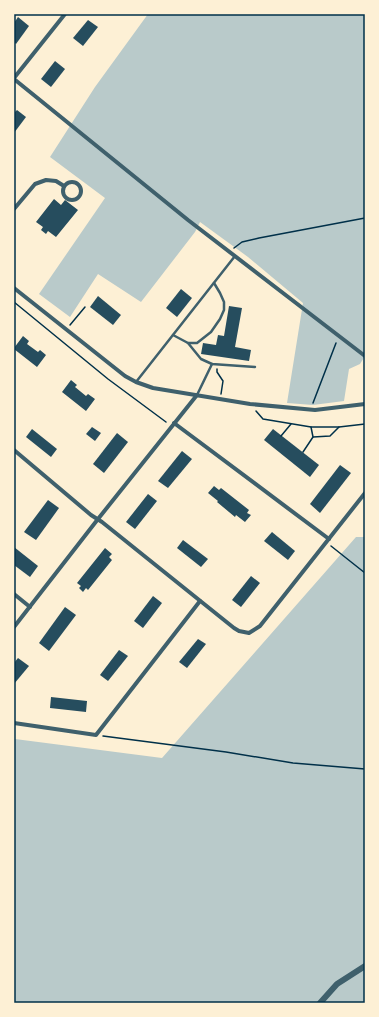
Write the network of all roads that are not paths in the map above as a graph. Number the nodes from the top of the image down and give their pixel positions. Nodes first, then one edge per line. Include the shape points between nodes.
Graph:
1 (65, 14) edge
2 (14, 79) edge
3 (64, 186) junction
4 (14, 209) edge
5 (235, 256) junction
6 (214, 283) junction
7 (14, 288) edge
8 (173, 335) junction
9 (188, 343) junction
10 (365, 356) edge
11 (212, 364) junction
12 (255, 367) dead end
13 (136, 382) junction
14 (197, 395) junction
15 (365, 404) edge
16 (173, 424) junction
17 (14, 450) edge
18 (365, 493) edge
19 (98, 519) junction
20 (328, 540) junction
21 (14, 594) edge
22 (200, 601) junction
23 (30, 607) junction
24 (14, 627) edge
25 (14, 723) edge
26 (365, 966) edge
27 (320, 1003) edge

1 - 2 street
2 - 5 street
3 - 3 street via 63,194 67,198 72,200 79,196 78,185 69,182
3 - 4 street via 56,181 46,180 35,184
5 - 6 lane
5 - 10 street
6 - 8 lane
6 - 9 lane via 224,302 224,310 211,332 197,343
7 - 13 street
8 - 9 lane
8 - 13 lane
9 - 11 lane via 201,359
11 - 12 lane
11 - 14 lane
13 - 14 street via 153,388
14 - 15 street via 250,404 315,410
14 - 16 street
16 - 19 street
16 - 20 street
17 - 19 street
18 - 20 street
19 - 22 street
19 - 23 street
20 - 22 street via 260,626 249,633 239,631
21 - 23 street
22 - 25 street via 96,735
23 - 24 street
26 - 27 street via 337,984

